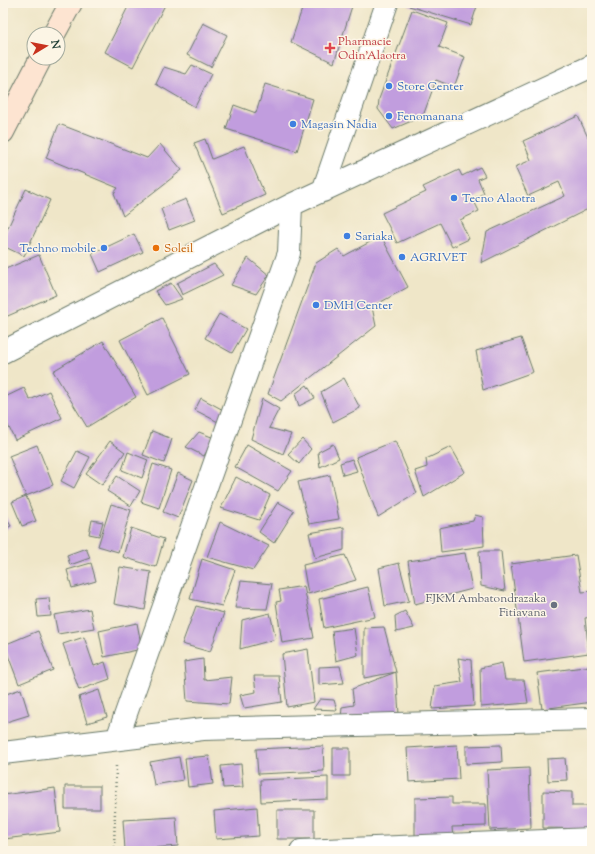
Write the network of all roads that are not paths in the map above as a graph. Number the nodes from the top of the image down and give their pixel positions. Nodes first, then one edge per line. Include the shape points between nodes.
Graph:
1 (71, 3) edge
2 (387, 3) edge
3 (58, 26) edge
4 (37, 66) edge
5 (592, 66) edge
6 (3, 132) edge
7 (323, 191) junction
8 (291, 205) junction
9 (3, 352) edge
10 (592, 719) edge
11 (117, 739) junction
12 (3, 753) edge
13 (592, 839) edge
14 (302, 851) edge

1 - 3 street
2 - 7 street
4 - 6 street
5 - 7 street
7 - 8 street
8 - 9 street
8 - 11 street via 289,254
10 - 11 street via 203,729
11 - 12 street
13 - 14 street

